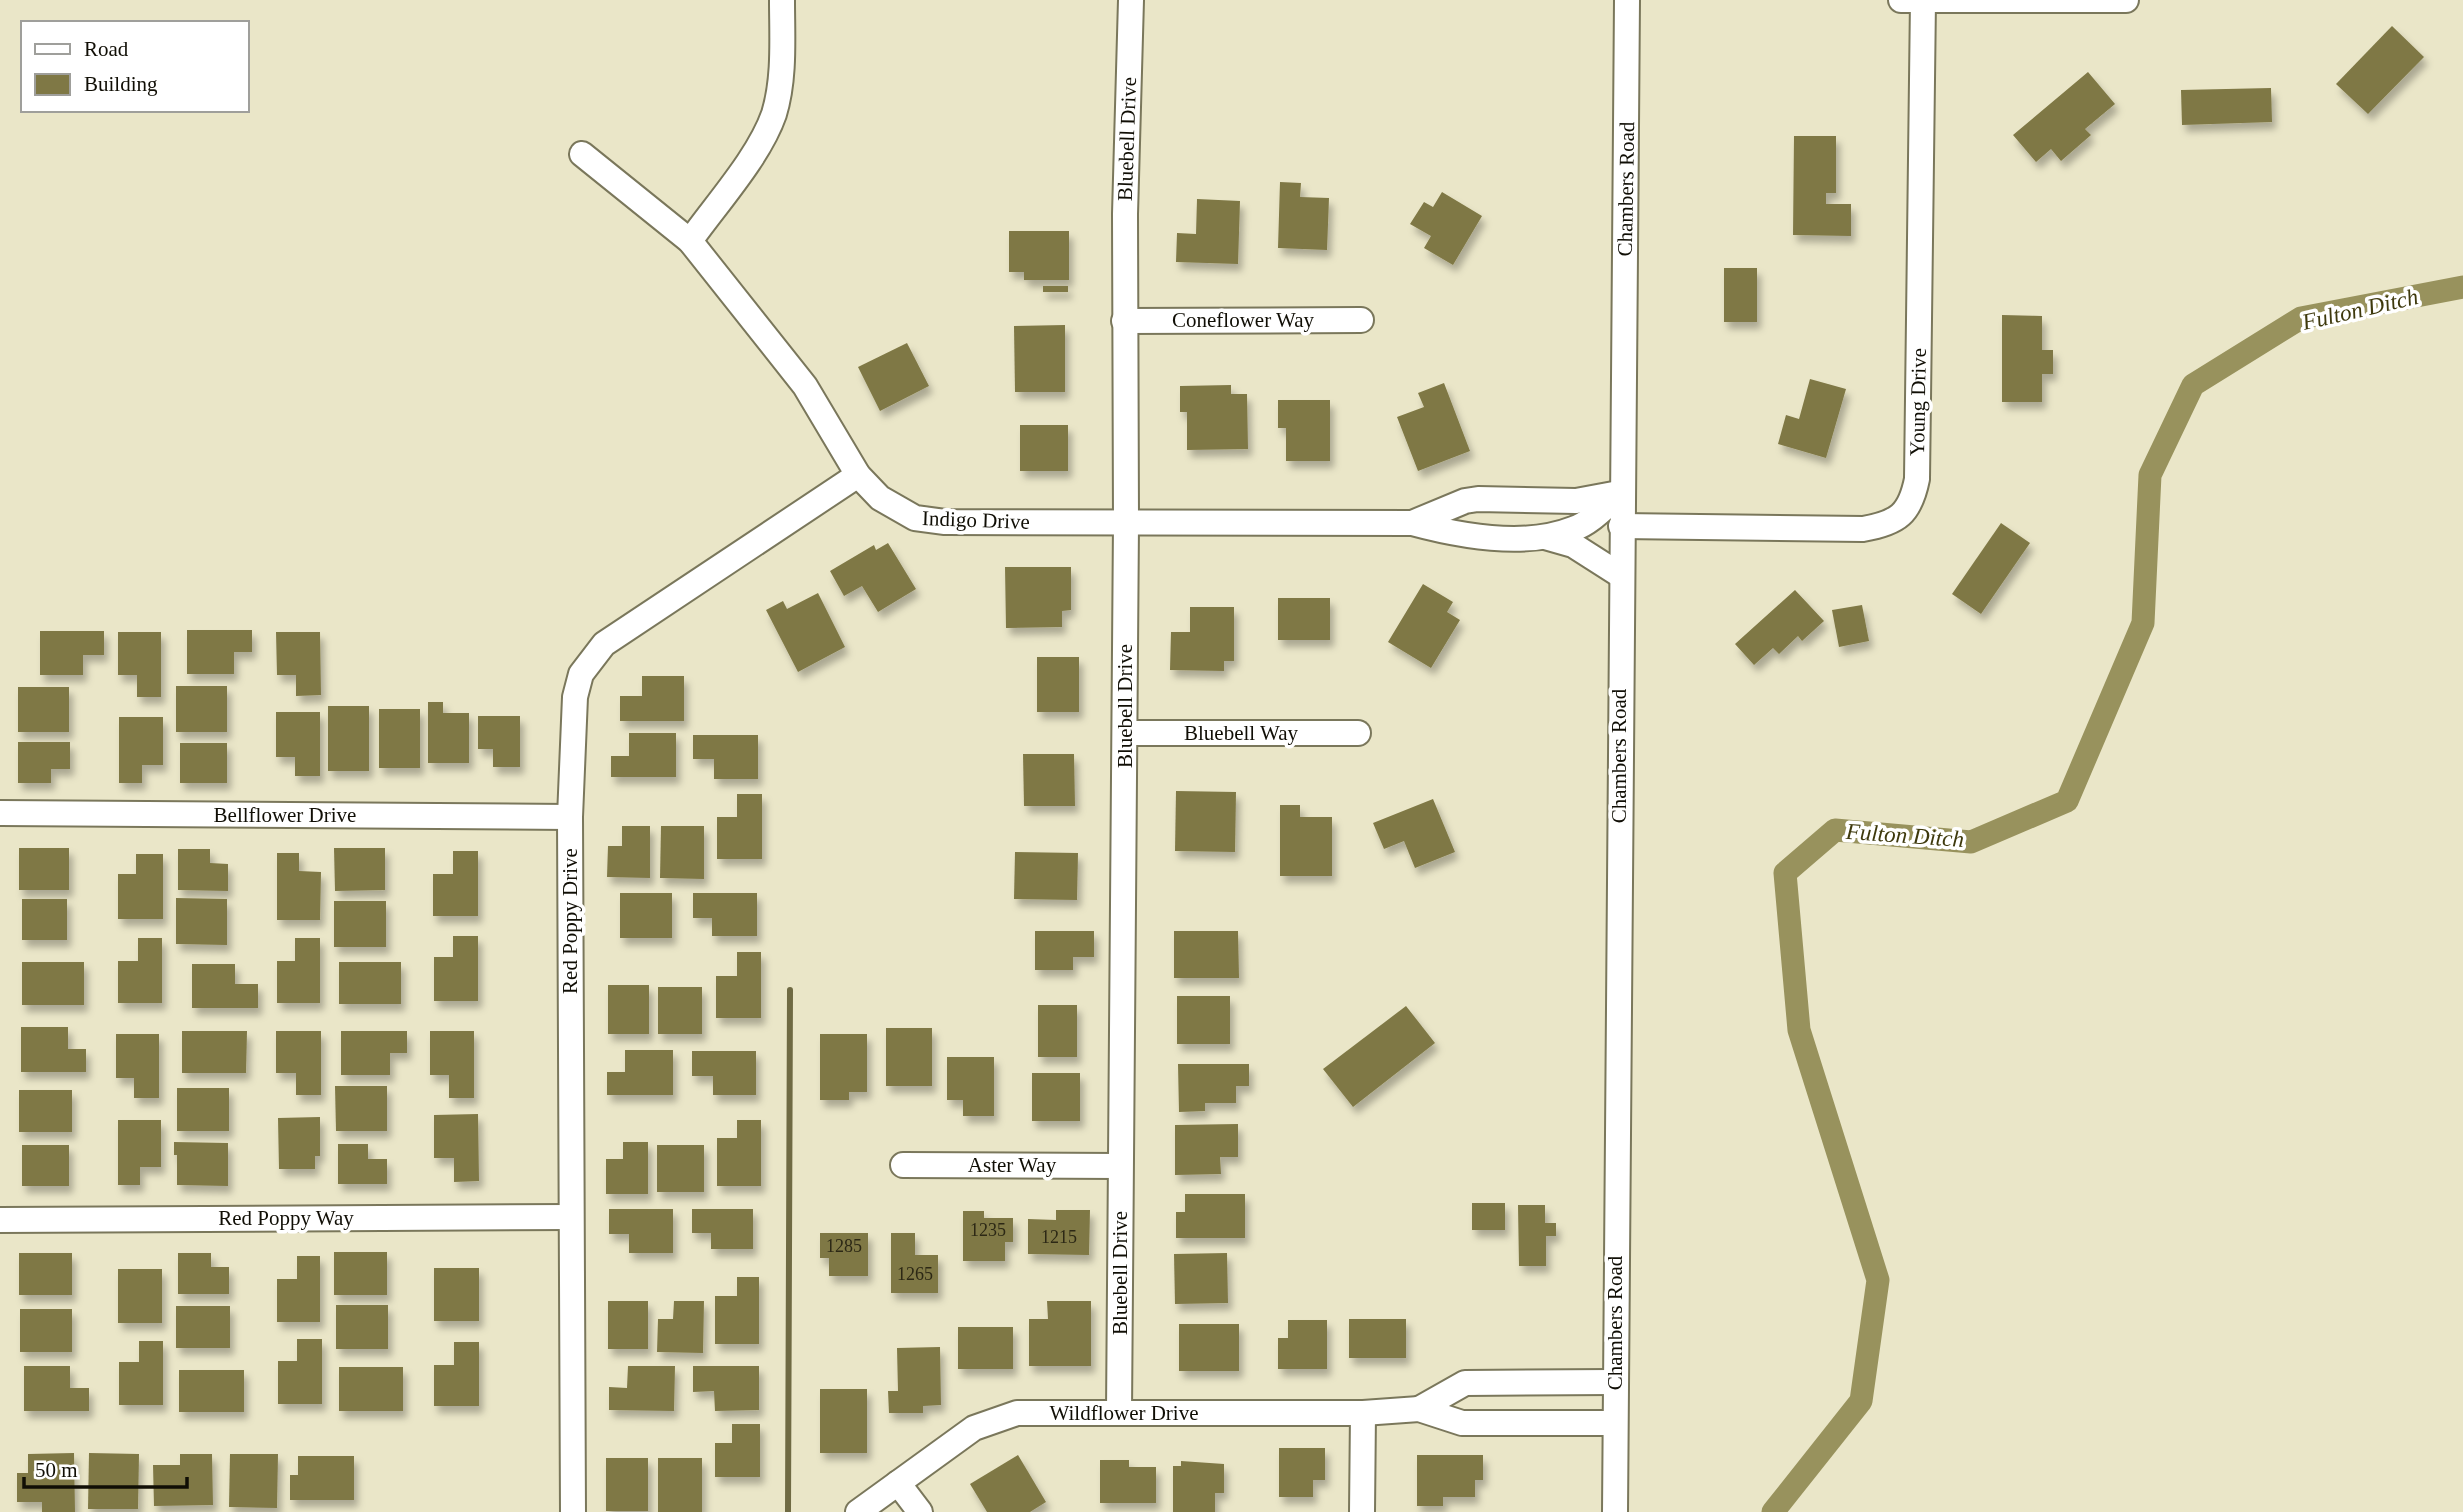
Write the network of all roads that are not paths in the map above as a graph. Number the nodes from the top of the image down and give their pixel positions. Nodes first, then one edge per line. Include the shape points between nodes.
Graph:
1 (782, 0) edge
2 (1131, 0) edge
3 (1627, 0) edge
4 (1901, 0) edge
5 (2126, 0) edge
6 (1923, 1) edge
7 (582, 154) dead end
8 (690, 241) junction
9 (1361, 320) dead end
10 (1124, 321) junction
11 (858, 475) junction
12 (1621, 493) junction
13 (1126, 523) junction
14 (1412, 523) junction
15 (1621, 526) junction
16 (1545, 537) junction
17 (1620, 575) junction
18 (1125, 733) junction
19 (1358, 733) dead end
20 (0, 813) edge
21 (570, 817) junction
22 (903, 1165) dead end
23 (1120, 1166) junction
24 (571, 1217) junction
25 (0, 1220) edge
26 (1614, 1382) junction
27 (1419, 1409) junction
28 (1119, 1412) junction
29 (1363, 1413) junction
30 (1614, 1423) junction
31 (898, 1483) junction
32 (573, 1512) edge
33 (858, 1512) edge
34 (920, 1512) edge
35 (1362, 1512) edge
36 (1615, 1512) edge

1 - 8 street via 781,76 774,113 753,152
2 - 10 street, Bluebell Drive
3 - 12 street, Chambers Road
4 - 6 street
5 - 6 street
6 - 15 street, Young Drive via 1917,479 1909,506 1895,520 1863,529
7 - 8 street, Indigo Drive
8 - 11 street, Indigo Drive via 805,386
9 - 10 street, Coneflower Way
10 - 13 street, Bluebell Drive
11 - 13 street, Indigo Drive via 890,506 915,518
11 - 21 street, Red Poppy Drive via 598,651 581,674 575,697
12 - 14 street, Indigo Drive via 1576,501 1478,499
12 - 15 street, Chambers Road
12 - 16 street via 1575,529
13 - 14 street, Indigo Drive
13 - 18 street, Bluebell Drive
14 - 16 street, Indigo Drive via 1466,537
15 - 17 street, Chambers Road
16 - 17 street via 1573,545
17 - 26 street, Chambers Road
18 - 19 street, Bluebell Way
18 - 23 street, Bluebell Drive
20 - 21 street, Bellflower Drive
21 - 24 street, Red Poppy Drive
22 - 23 street, Aster Way
23 - 28 street, Bluebell Drive
24 - 25 street, Red Poppy Way
24 - 32 street, Red Poppy Drive
26 - 27 street, Wildflower Drive via 1465,1383
26 - 30 street, Chambers Road
27 - 29 street, Wildflower Drive
27 - 30 street, Wildflower Drive via 1462,1423
28 - 29 street, Wildflower Drive
28 - 31 street, Wildflower Drive via 1017,1413 988,1421
29 - 35 street
30 - 36 street, Chambers Road
31 - 33 street, Wildflower Drive
31 - 34 street

